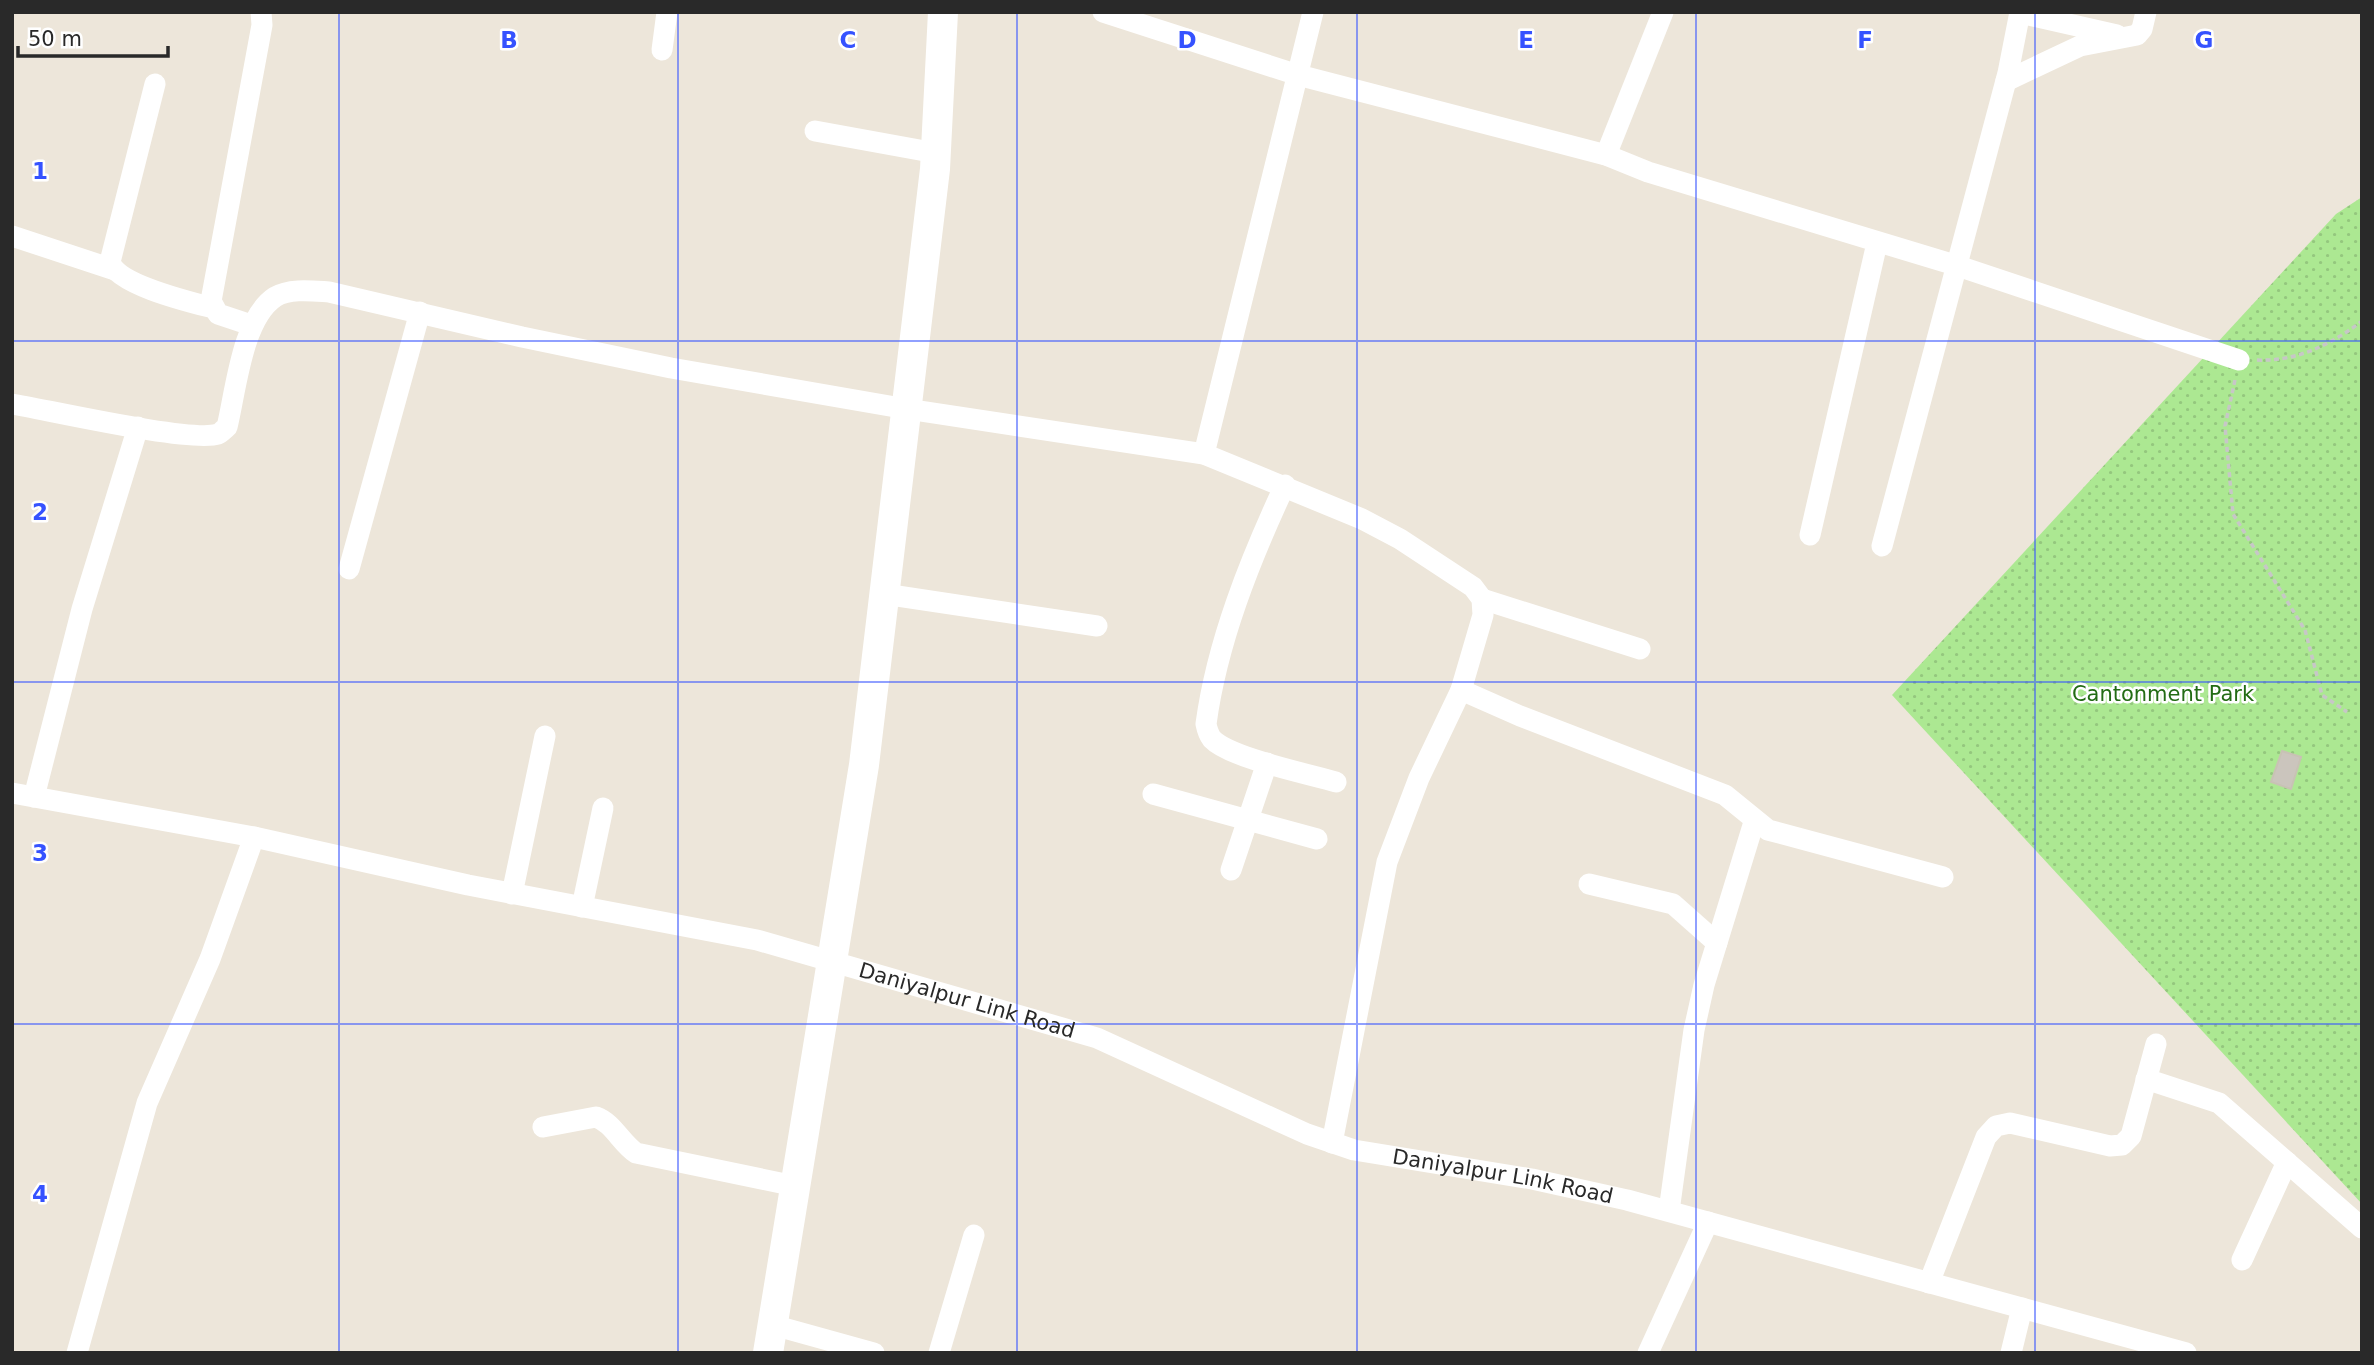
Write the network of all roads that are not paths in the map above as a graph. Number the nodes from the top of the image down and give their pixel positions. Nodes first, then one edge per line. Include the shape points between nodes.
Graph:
1 (261, 12) edge
2 (667, 12) edge
3 (943, 12) edge
4 (1313, 12) edge
5 (1663, 12) edge
6 (2146, 12) edge
7 (2020, 13) edge
8 (1115, 14) edge
9 (2129, 38) junction
10 (662, 50) dead end
11 (1298, 75) junction
12 (2006, 81) junction
13 (155, 84) dead end
14 (816, 131) dead end
15 (936, 153) junction
16 (1606, 155) junction
17 (12, 236) edge
18 (1877, 243) junction
19 (1955, 265) junction
20 (112, 269) junction
21 (213, 308) junction
22 (420, 312) junction
23 (251, 325) junction
24 (2239, 360) road end
25 (12, 404) edge
26 (906, 409) junction
27 (138, 427) junction
28 (1204, 454) junction
29 (1285, 485) junction
30 (1810, 535) dead end
31 (1882, 546) dead end
32 (349, 569) dead end
33 (884, 594) junction
34 (1482, 599) junction
35 (1097, 626) dead end
36 (1640, 649) dead end
37 (1461, 690) junction
38 (545, 736) dead end
39 (1267, 763) junction
40 (1336, 782) dead end
41 (12, 793) edge
42 (1153, 794) dead end
43 (34, 797) junction
44 (603, 808) dead end
45 (1247, 821) junction
46 (1754, 822) junction
47 (254, 837) junction
48 (1317, 839) dead end
49 (1231, 870) dead end
50 (1943, 877) dead end
51 (1589, 884) dead end
52 (512, 894) junction
53 (582, 907) junction
54 (1717, 943) junction
55 (833, 964) junction
56 (2156, 1044) dead end
57 (2146, 1079) junction
58 (542, 1127) dead end
59 (1332, 1143) junction
60 (2287, 1162) junction
61 (795, 1186) junction
62 (1669, 1211) junction
63 (1708, 1222) junction
64 (2362, 1228) edge
65 (974, 1235) dead end
66 (2242, 1260) dead end
67 (1929, 1283) junction
68 (2022, 1308) junction
69 (770, 1339) edge
70 (77, 1353) edge
71 (874, 1353) edge
72 (939, 1353) edge
73 (1648, 1353) edge
74 (2011, 1353) edge
75 (2186, 1353) edge

1 - 21 street via 213,286
2 - 10 street
3 - 15 street
4 - 11 street
5 - 16 street
6 - 9 street via 2143,29
7 - 9 street
7 - 12 street
8 - 11 street
9 - 12 street via 2094,41
11 - 16 street
11 - 28 street
12 - 19 street
13 - 20 street via 112,248
14 - 15 street
15 - 26 street
16 - 18 street
17 - 20 street
18 - 19 street
18 - 30 street
19 - 24 street
19 - 31 street
20 - 21 street via 173,298
21 - 23 street
22 - 23 street via 306,290 277,296
22 - 26 street via 671,368
22 - 32 street
23 - 27 street via 227,427 220,434
25 - 27 street
26 - 28 street
26 - 33 street
27 - 43 street via 82,609
28 - 29 street
29 - 34 street via 1400,539 1473,587
29 - 39 street via 1256,547 1206,724 1211,738 1223,746
33 - 35 street
33 - 55 street via 864,765
34 - 36 street
34 - 37 street via 1483,615
37 - 46 street via 1725,795
37 - 59 street via 1419,778 1387,862
38 - 52 street
39 - 40 street
39 - 45 street
41 - 43 street, Daniyalpur Link Road
42 - 45 street
43 - 47 street, Daniyalpur Link Road
44 - 53 street
45 - 48 street
45 - 49 street
46 - 50 street via 1768,830
46 - 54 street
47 - 52 street, Daniyalpur Link Road
47 - 70 street via 210,959 147,1103
51 - 54 street via 1673,904
52 - 53 street, Daniyalpur Link Road
53 - 55 street, Daniyalpur Link Road via 757,940
54 - 62 street via 1694,1030
55 - 59 street, Daniyalpur Link Road via 1097,1038
55 - 61 street
56 - 57 street
57 - 60 street via 2219,1103
57 - 67 street via 2131,1136 2122,1145 2010,1123 1996,1126 1986,1136
58 - 61 street via 596,1117 636,1153
59 - 62 street, Daniyalpur Link Road via 1532,1179
60 - 64 street
60 - 66 street
61 - 69 street
62 - 63 street, Daniyalpur Link Road
63 - 67 street, Daniyalpur Link Road
63 - 73 street
65 - 72 street
67 - 68 street, Daniyalpur Link Road
68 - 74 street
68 - 75 street, Daniyalpur Link Road
69 - 71 street

